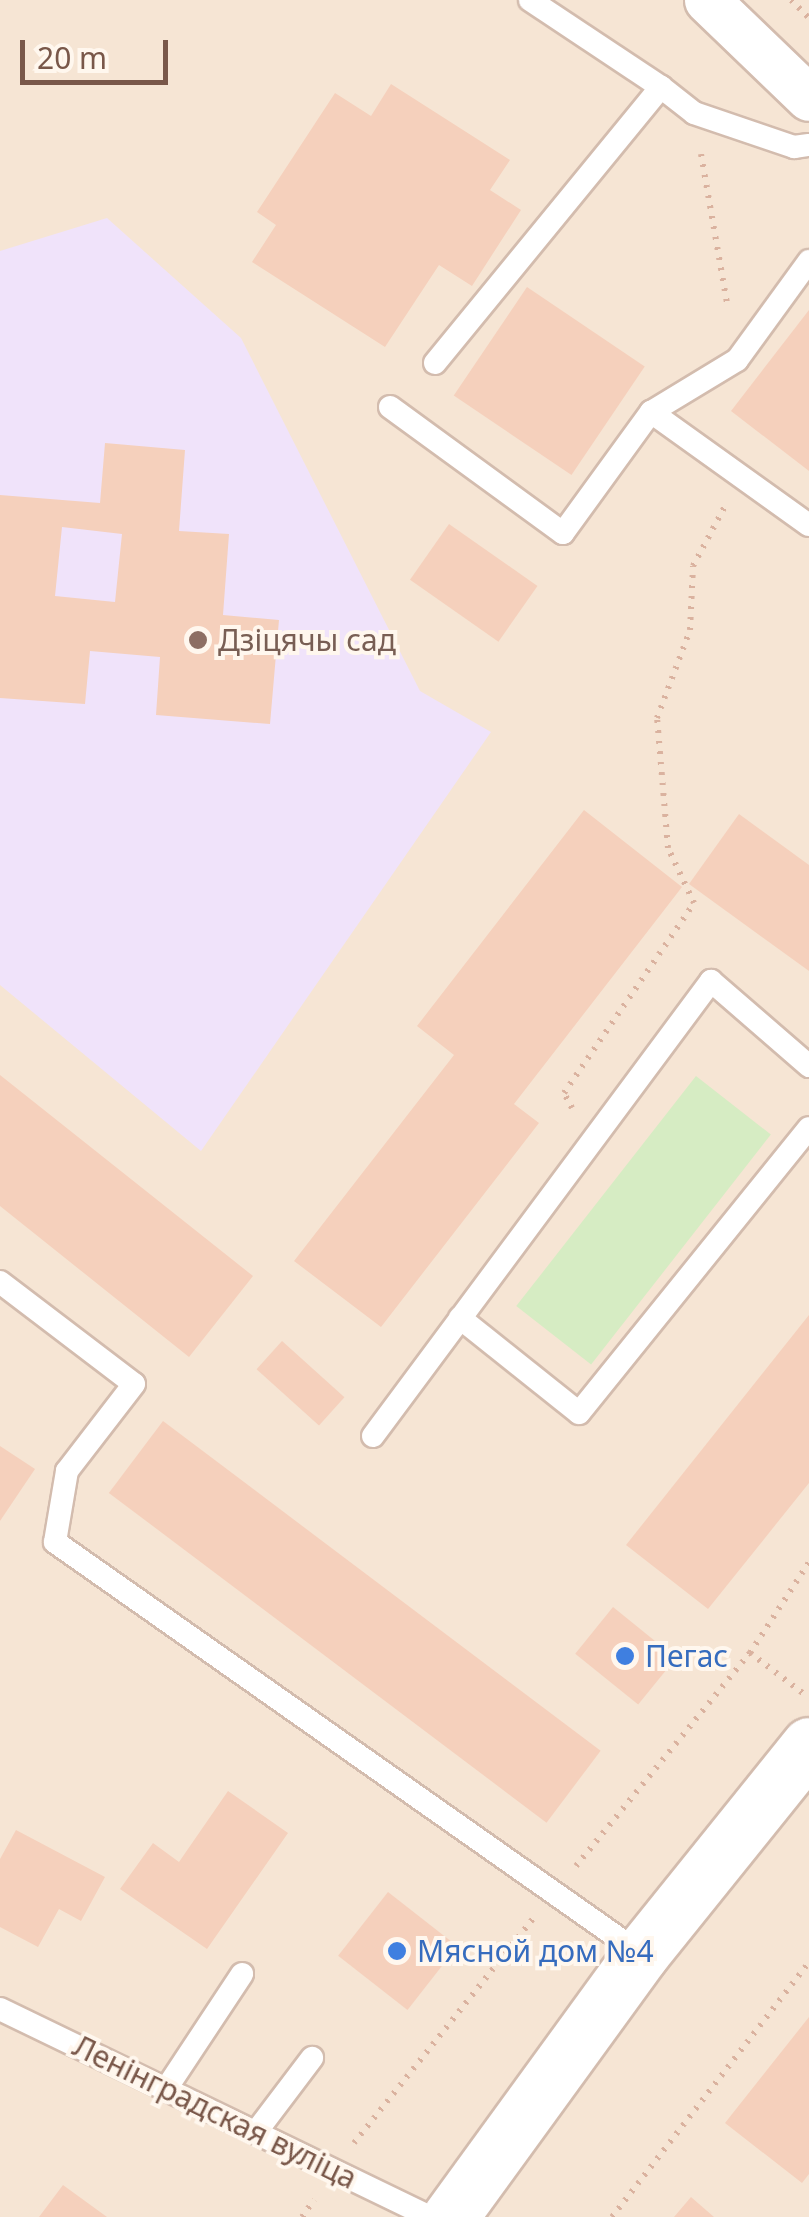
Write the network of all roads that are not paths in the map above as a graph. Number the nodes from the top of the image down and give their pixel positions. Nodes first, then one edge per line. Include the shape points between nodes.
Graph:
1 (530, 0) edge
2 (707, 0) edge
3 (661, 86) junction
4 (809, 98) edge
5 (809, 145) edge
6 (809, 261) edge
7 (435, 363) dead end
8 (390, 407) dead end
9 (651, 412) junction
10 (809, 525) edge
11 (809, 1066) edge
12 (809, 1128) edge
13 (0, 1282) edge
14 (460, 1318) junction
15 (373, 1436) dead end
16 (809, 1745) edge
17 (641, 1954) junction
18 (242, 1974) dead end
19 (0, 2009) edge
20 (312, 2058) dead end
21 (166, 2089) junction
22 (256, 2132) junction
23 (430, 2217) edge
24 (450, 2217) edge

1 - 3 lane
2 - 4 street
3 - 5 lane via 694,113 794,148
3 - 7 lane
6 - 9 lane via 737,360
8 - 9 lane via 563,533
9 - 10 lane
11 - 14 lane via 711,981
12 - 14 lane via 579,1413
13 - 17 lane via 134,1384 67,1471 56,1542
14 - 15 lane
16 - 17 main road
17 - 24 main road
18 - 21 lane
19 - 21 lane, Ленінградская вуліца
20 - 22 lane
21 - 22 lane, Ленінградская вуліца
22 - 23 lane, Ленінградская вуліца

